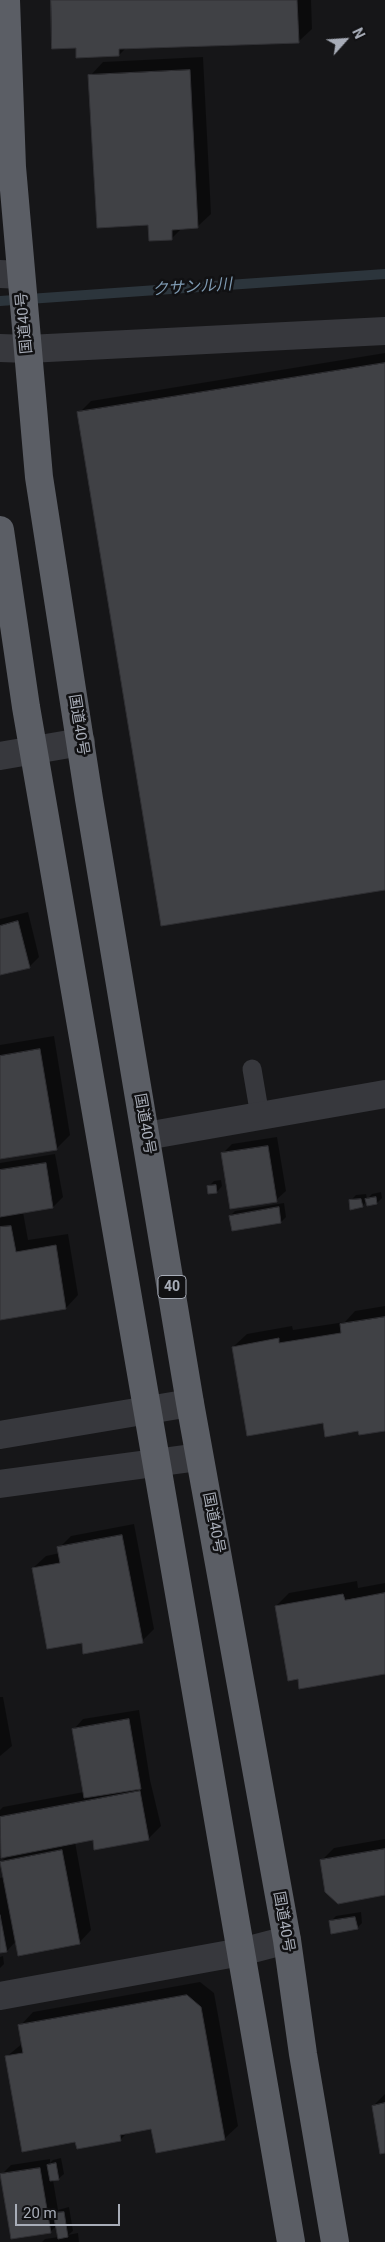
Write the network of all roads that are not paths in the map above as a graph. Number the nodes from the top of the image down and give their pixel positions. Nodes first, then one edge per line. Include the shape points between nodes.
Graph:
1 (6, 0) edge
2 (15, 281) edge
3 (385, 331) edge
4 (27, 339) junction
5 (0, 348) edge
6 (0, 530) edge
7 (81, 742) junction
8 (34, 751) junction
9 (0, 756) edge
10 (252, 1069) dead end
11 (385, 1094) edge
12 (260, 1116) junction
13 (146, 1136) junction
14 (190, 1403) junction
15 (149, 1410) junction
16 (0, 1435) edge
17 (199, 1457) junction
18 (158, 1463) junction
19 (0, 1484) edge
20 (286, 1940) junction
21 (241, 1952) junction
22 (0, 1996) edge
23 (291, 2242) edge
24 (335, 2242) edge

1 - 2 highway, 国道40号 / 40
2 - 4 highway, 国道40号 / 40
3 - 4 street
4 - 5 street
4 - 7 highway, 国道40号 / 40 via 39,477
6 - 8 highway
7 - 8 street
7 - 13 highway, 国道40号 / 40
8 - 9 street
8 - 15 highway
10 - 12 lane
11 - 12 street
12 - 13 street
13 - 14 highway, 国道40号 / 40
14 - 15 street
14 - 17 highway, 国道40号 / 40
15 - 16 street
15 - 18 highway
17 - 18 street
17 - 20 highway, 国道40号 / 40
18 - 19 street
18 - 21 highway
20 - 21 street
20 - 24 highway, 国道40号 / 40
21 - 22 street
21 - 23 highway

